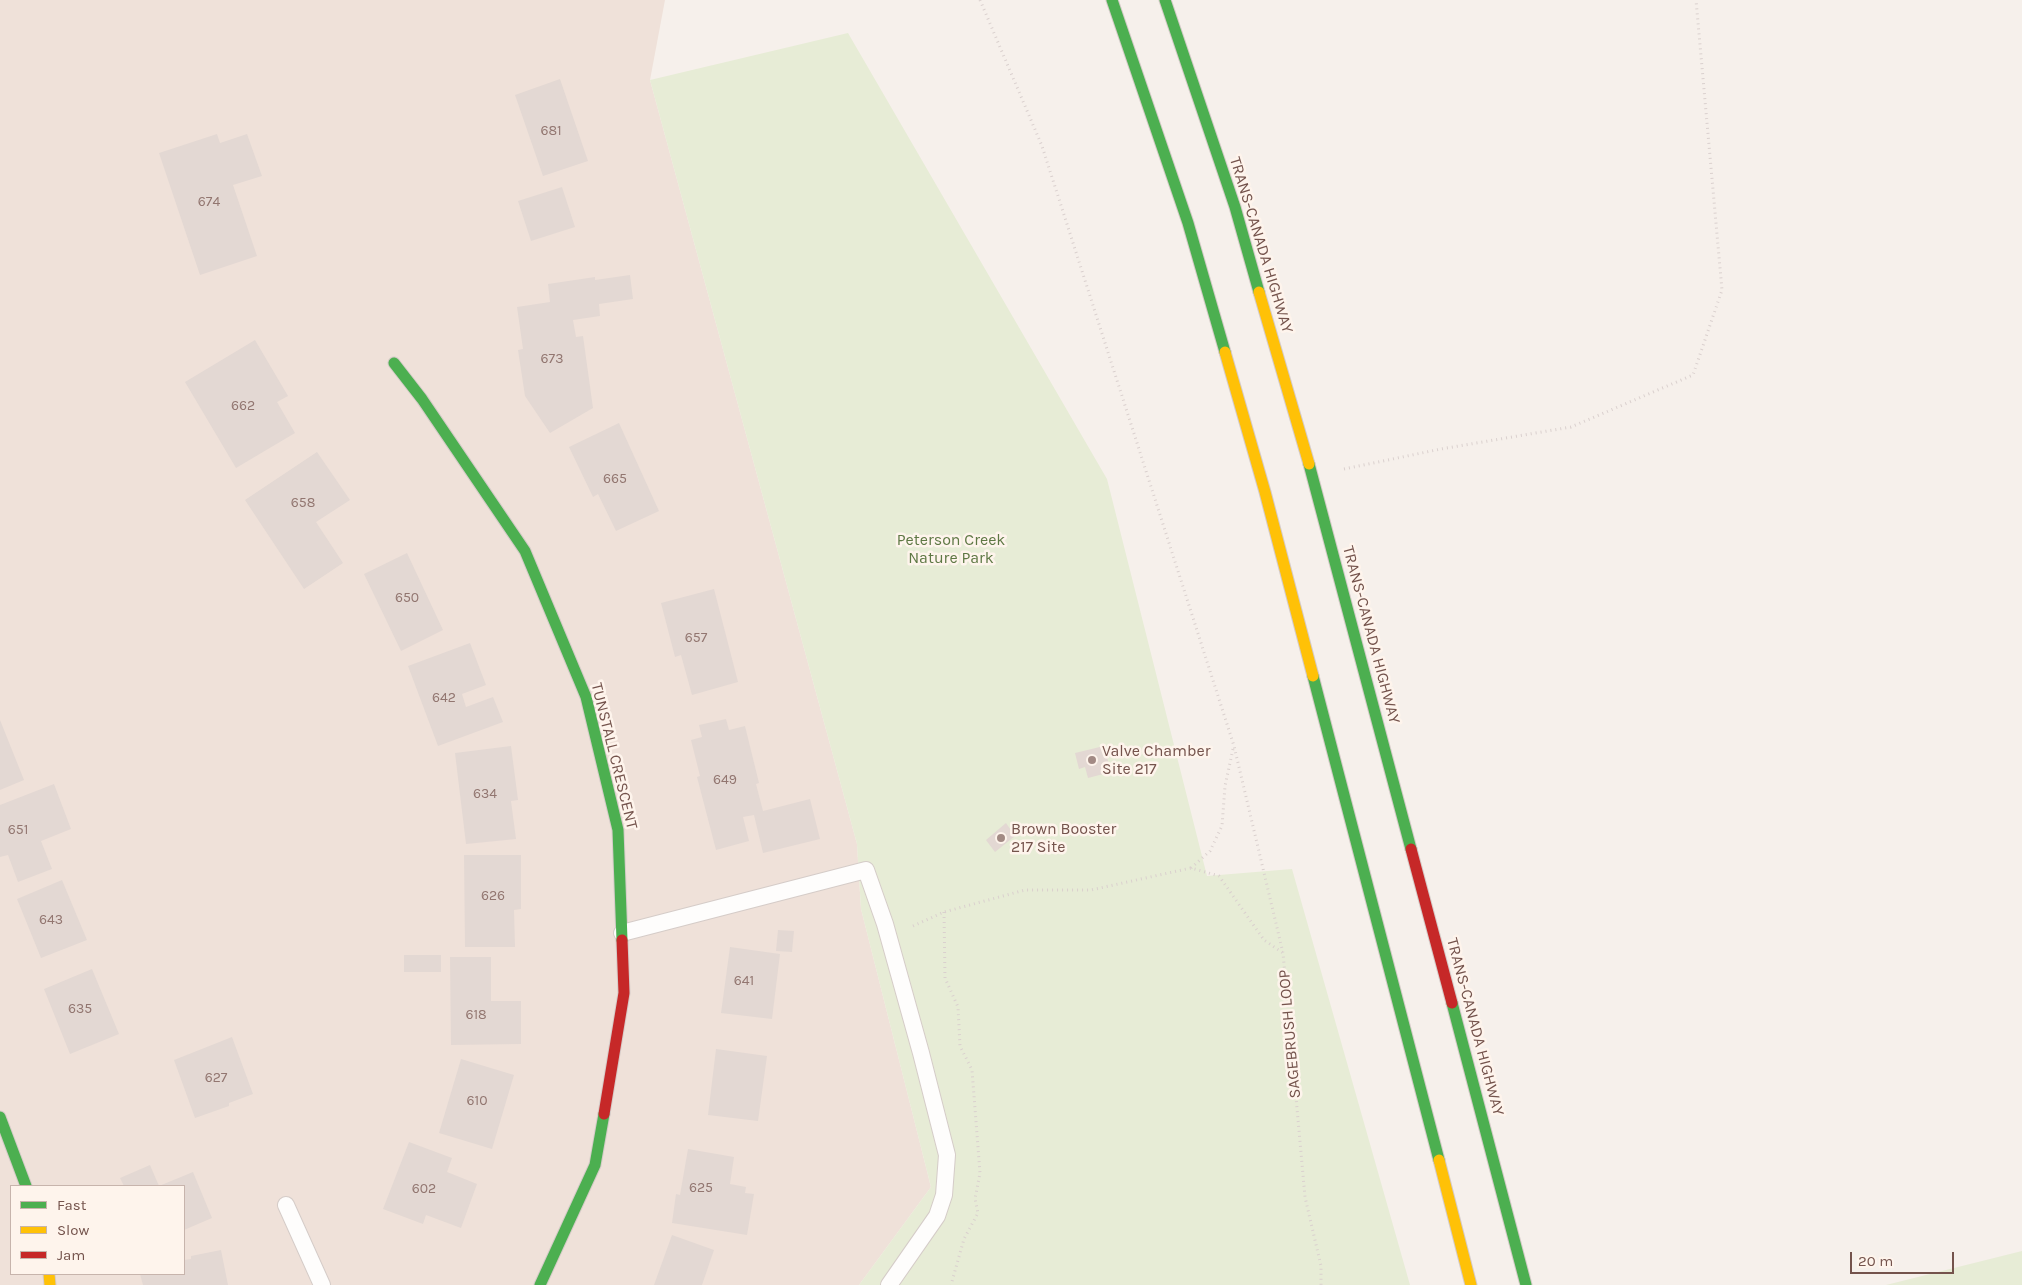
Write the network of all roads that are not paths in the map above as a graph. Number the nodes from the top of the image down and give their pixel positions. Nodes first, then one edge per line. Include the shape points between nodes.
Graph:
1 (1112, 0) edge
2 (1165, 0) edge
3 (394, 363) dead end
4 (622, 933) junction
5 (0, 1117) edge
6 (26, 1185) edge
7 (286, 1205) dead end
8 (322, 1285) edge
9 (540, 1285) edge
10 (889, 1285) edge
11 (1470, 1285) edge
12 (1526, 1285) edge

1 - 11 main road via 1188,223 1265,492
2 - 12 main road, TRANS-CANADA HIGHWAY via 1235,207 1312,476
3 - 4 main road, TUNSTALL CRESCENT via 525,551 586,697 618,830
4 - 9 main road, TUNSTALL CRESCENT via 624,992 595,1165
4 - 10 lane via 866,870 885,924 947,1155 944,1195 937,1216
5 - 6 main road
7 - 8 lane

